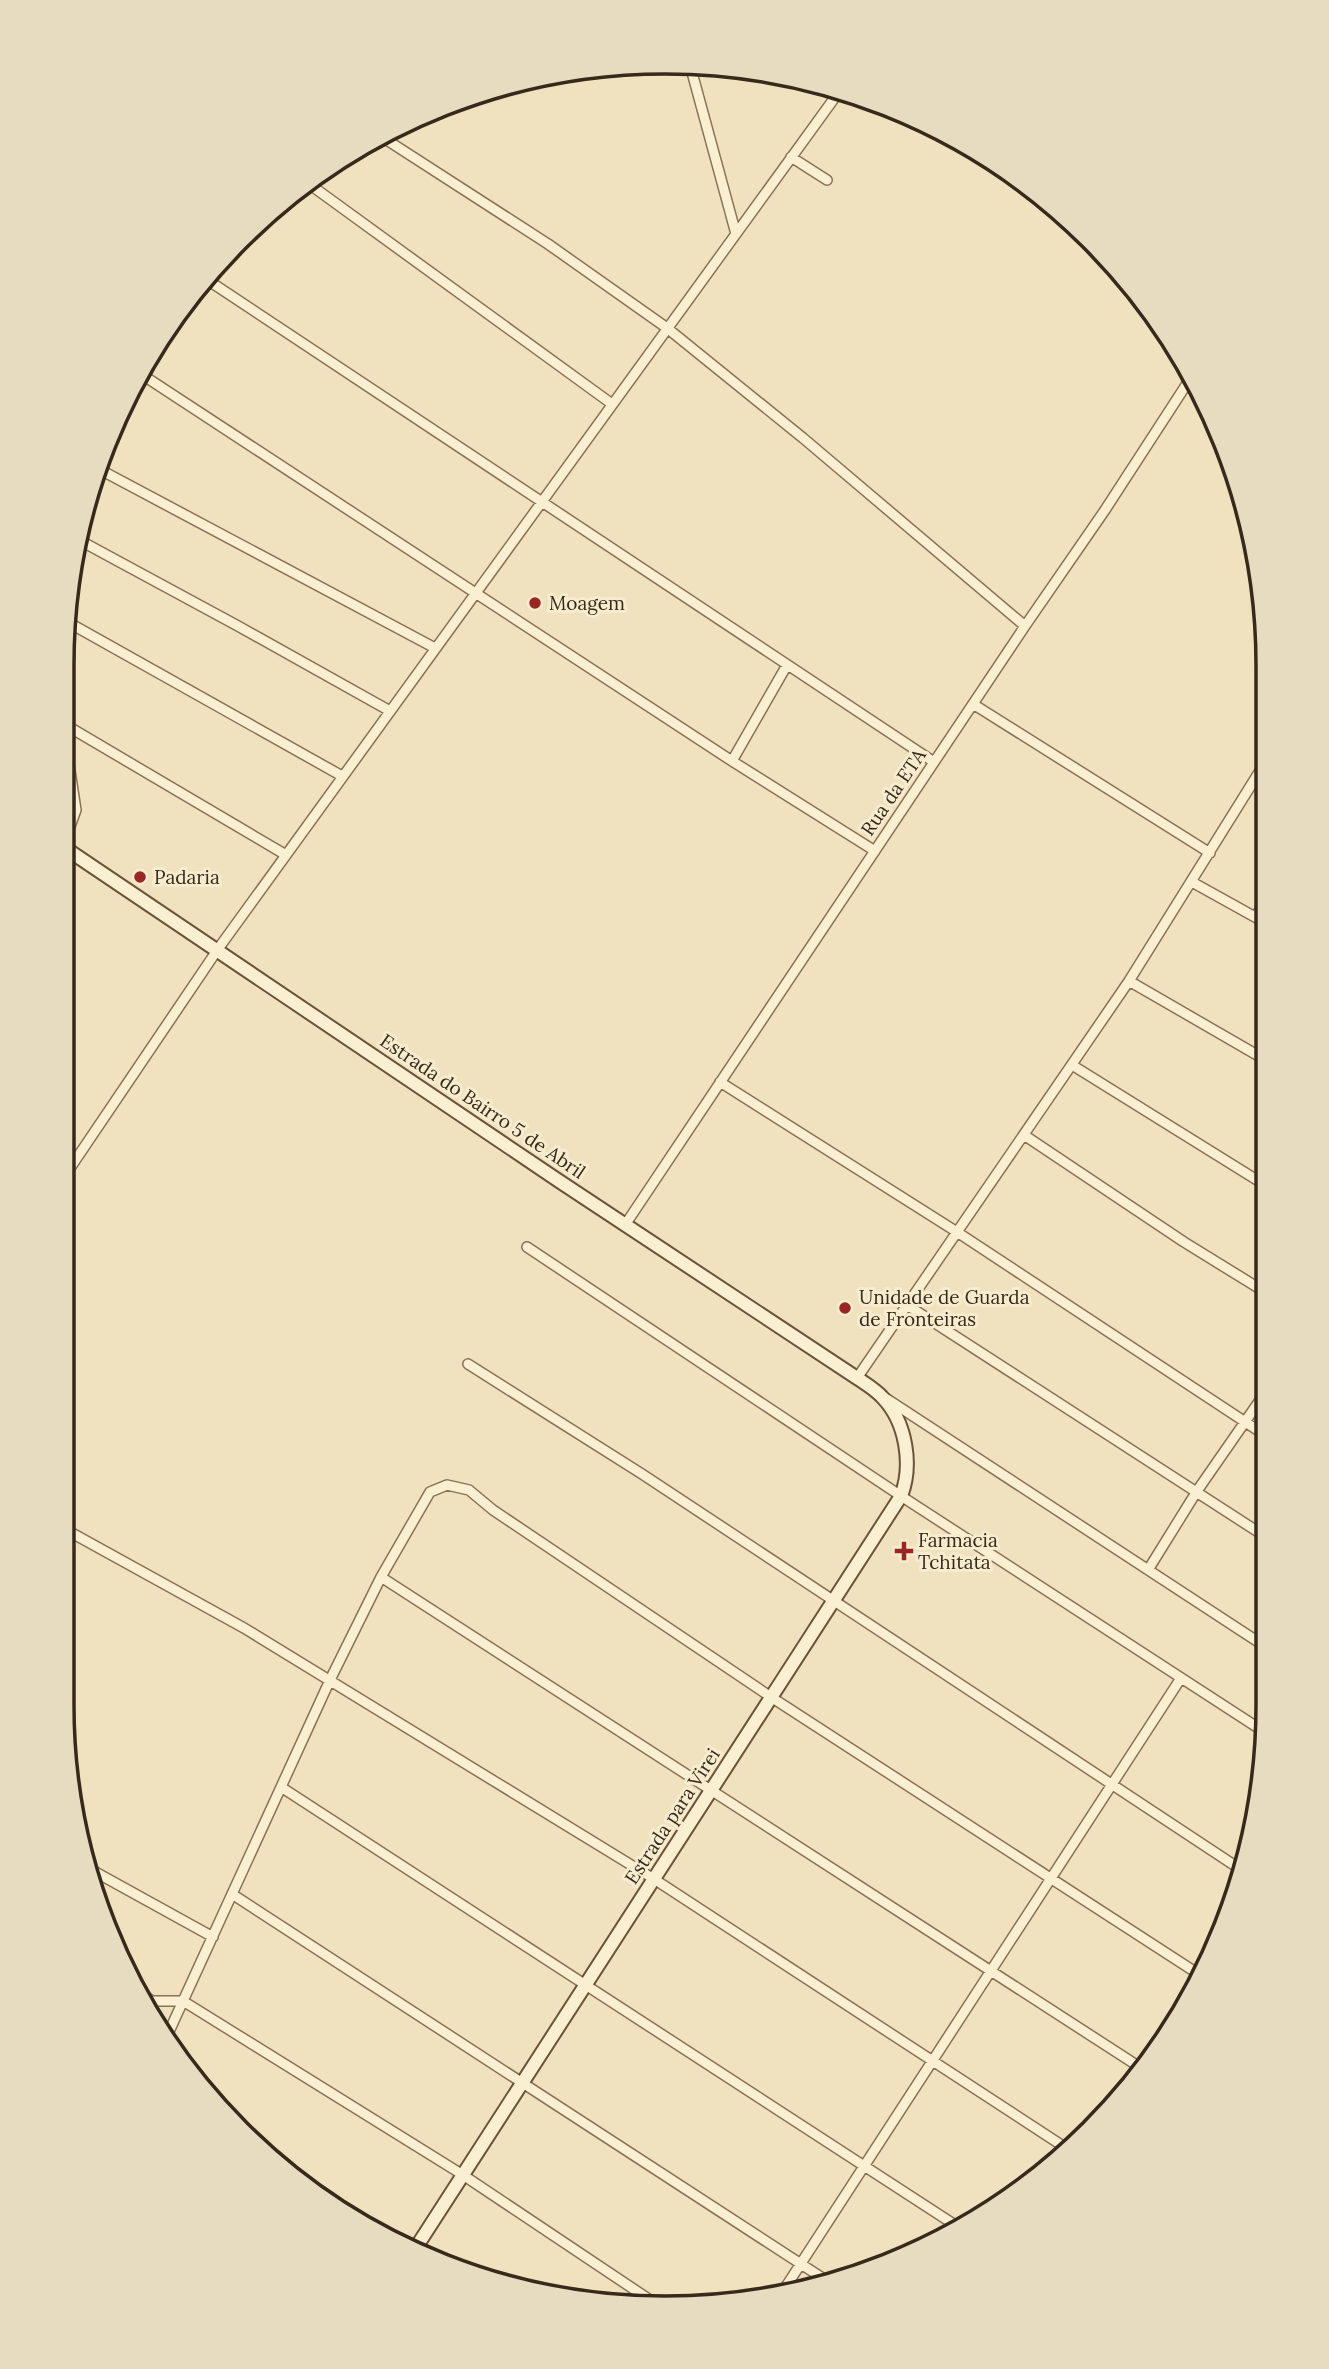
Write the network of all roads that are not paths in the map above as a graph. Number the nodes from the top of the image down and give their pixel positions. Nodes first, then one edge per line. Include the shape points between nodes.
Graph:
1 (693, 75) edge
2 (834, 99) edge
3 (389, 142) edge
4 (791, 157) junction
5 (827, 180) dead end
6 (315, 188) edge
7 (736, 234) junction
8 (213, 284) edge
9 (667, 328) junction
10 (148, 378) edge
11 (1187, 389) edge
12 (612, 404) junction
13 (106, 473) edge
14 (541, 502) junction
15 (86, 544) edge
16 (476, 592) junction
17 (75, 626) edge
18 (1025, 626) junction
19 (435, 648) junction
20 (787, 665) junction
21 (973, 704) junction
22 (390, 711) junction
23 (74, 728) edge
24 (732, 761) junction
25 (934, 762) junction
26 (342, 776) junction
27 (1256, 777) edge
28 (74, 796) edge
29 (74, 816) edge
30 (875, 851) junction
31 (74, 853) edge
32 (1210, 853) junction
33 (286, 855) junction
34 (1192, 882) junction
35 (1256, 918) edge
36 (218, 949) junction
37 (1129, 981) junction
38 (1256, 1054) edge
39 (1072, 1065) junction
40 (720, 1082) junction
41 (1024, 1135) junction
42 (74, 1162) edge
43 (1256, 1179) edge
44 (625, 1225) junction
45 (957, 1232) junction
46 (527, 1247) dead end
47 (1256, 1286) edge
48 (907, 1305) junction
49 (468, 1364) dead end
50 (857, 1378) junction
51 (883, 1396) junction
52 (1256, 1407) edge
53 (1246, 1422) junction
54 (1256, 1429) edge
55 (1197, 1491) junction
56 (901, 1496) junction
57 (1256, 1530) edge
58 (74, 1534) edge
59 (1148, 1570) junction
60 (381, 1577) junction
61 (834, 1601) junction
62 (1256, 1640) edge
63 (1181, 1678) junction
64 (330, 1680) junction
65 (772, 1697) junction
66 (1255, 1726) edge
67 (1111, 1784) junction
68 (281, 1787) junction
69 (712, 1790) junction
70 (1233, 1864) edge
71 (99, 1874) edge
72 (1051, 1878) junction
73 (654, 1879) junction
74 (232, 1894) junction
75 (212, 1937) junction
76 (1193, 1970) edge
77 (990, 1971) junction
78 (586, 1984) junction
79 (154, 2001) edge
80 (183, 2001) junction
81 (170, 2029) edge
82 (932, 2061) junction
83 (1134, 2063) edge
84 (523, 2082) junction
85 (1059, 2144) edge
86 (864, 2166) junction
87 (463, 2175) junction
88 (950, 2222) edge
89 (419, 2242) edge
90 (801, 2263) junction
91 (819, 2275) edge
92 (789, 2282) edge
93 (642, 2295) edge

1 - 7 street
2 - 4 street
3 - 9 street
4 - 5 street
4 - 7 street
6 - 12 street
7 - 9 street
8 - 14 street
9 - 12 street
9 - 18 street
10 - 16 street
11 - 18 street, Rua da ETA
12 - 14 street
13 - 19 street
14 - 16 street
14 - 20 street
15 - 22 street
16 - 19 street
16 - 24 street
17 - 26 street
18 - 21 street, Rua da ETA
19 - 22 street
20 - 24 street
20 - 25 street
21 - 25 street, Rua da ETA
21 - 32 street
22 - 26 street
23 - 33 street
24 - 30 street
25 - 30 street, Rua da ETA
26 - 33 street
27 - 32 street
28 - 29 street
30 - 40 street, Rua da ETA
31 - 36 street, Estrada do Bairro 5 de Abril
32 - 34 street
33 - 36 street
34 - 35 street
34 - 37 street
36 - 42 street
36 - 44 street, Estrada do Bairro 5 de Abril
37 - 38 street
37 - 39 street
39 - 41 street
39 - 43 street
40 - 44 street, Rua da ETA
40 - 45 street
41 - 45 street
41 - 47 street
44 - 50 street, Estrada do Bairro 5 de Abril
45 - 48 street
45 - 53 street
46 - 56 street
48 - 50 street
48 - 55 street
49 - 61 street
50 - 51 street, Estrada do Bairro 5 de Abril
51 - 56 street, Estrada para Virei via 896,1415 907,1457
51 - 59 street
52 - 53 street
53 - 54 street
53 - 55 street
55 - 57 street
55 - 59 street
56 - 61 street, Estrada para Virei
56 - 63 street
58 - 64 street
59 - 62 street
60 - 64 street
60 - 65 street via 430,1492 447,1485 469,1490
60 - 69 street
61 - 65 street, Estrada para Virei
61 - 67 street
63 - 66 street
63 - 67 street
64 - 68 street
64 - 73 street
65 - 69 street, Estrada para Virei
65 - 72 street
67 - 70 street
67 - 72 street
68 - 74 street
68 - 78 street
69 - 73 street, Estrada para Virei
69 - 77 street
71 - 75 street
72 - 76 street
72 - 77 street
73 - 78 street, Estrada para Virei
73 - 82 street
74 - 75 street
74 - 84 street
75 - 80 street
77 - 82 street
77 - 83 street
78 - 84 street, Estrada para Virei
78 - 86 street
79 - 80 street
80 - 81 street
80 - 87 street
82 - 85 street
82 - 86 street
84 - 87 street, Estrada para Virei
84 - 90 street
86 - 88 street
86 - 90 street
87 - 89 street, Estrada para Virei
87 - 93 street
90 - 91 street
90 - 92 street

